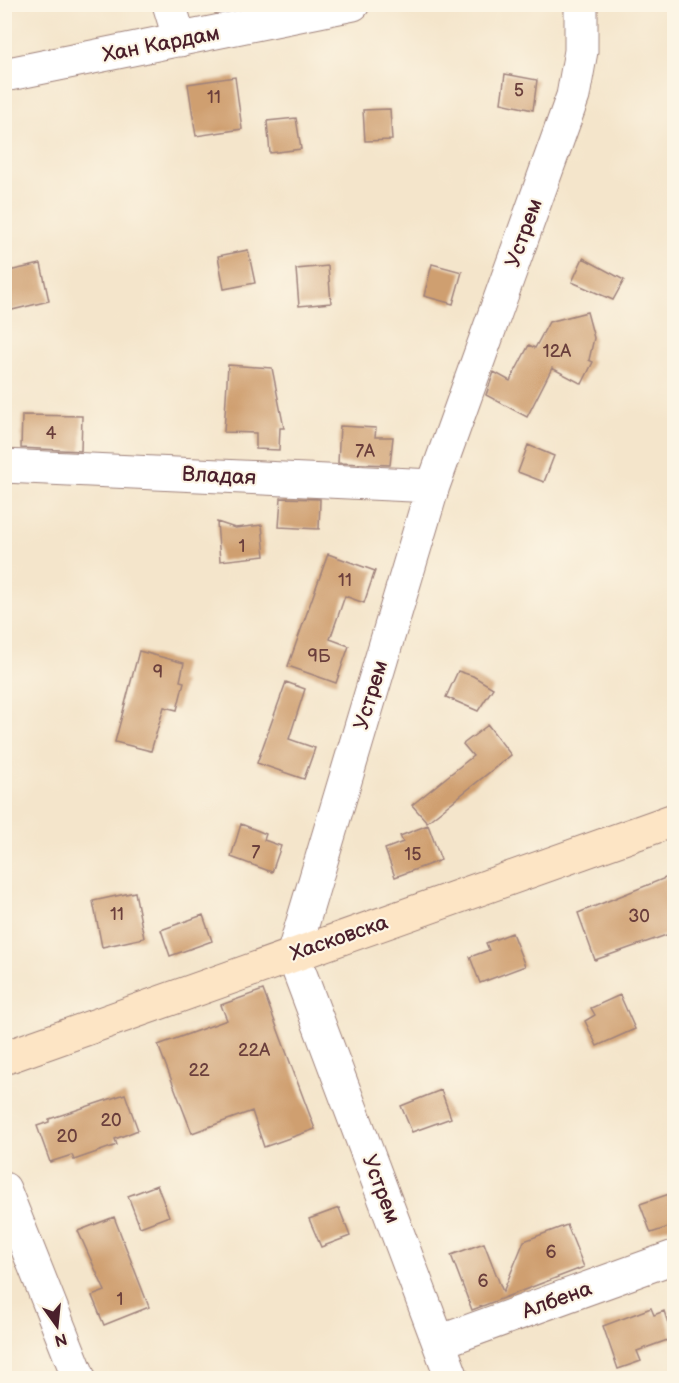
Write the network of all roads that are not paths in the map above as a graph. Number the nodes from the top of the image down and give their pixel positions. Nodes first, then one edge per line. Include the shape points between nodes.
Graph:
1 (169, 4) edge
2 (353, 4) edge
3 (581, 4) edge
4 (180, 40) junction
5 (4, 75) edge
6 (4, 466) edge
7 (433, 486) junction
8 (675, 820) edge
9 (293, 955) junction
10 (4, 1058) edge
11 (4, 1189) edge
12 (675, 1257) edge
13 (439, 1342) junction
14 (79, 1378) edge
15 (452, 1378) edge

1 - 4 street
2 - 4 street, Хан Кардам
3 - 7 street, Устрем via 581,51 573,96
4 - 5 street, Хан Кардам
6 - 7 street, Владая
7 - 9 street, Устрем
8 - 9 street, Хасковска
9 - 10 street, Хасковска
9 - 13 street, Устрем
11 - 14 street
12 - 13 street, Албена
13 - 15 street, Устрем

